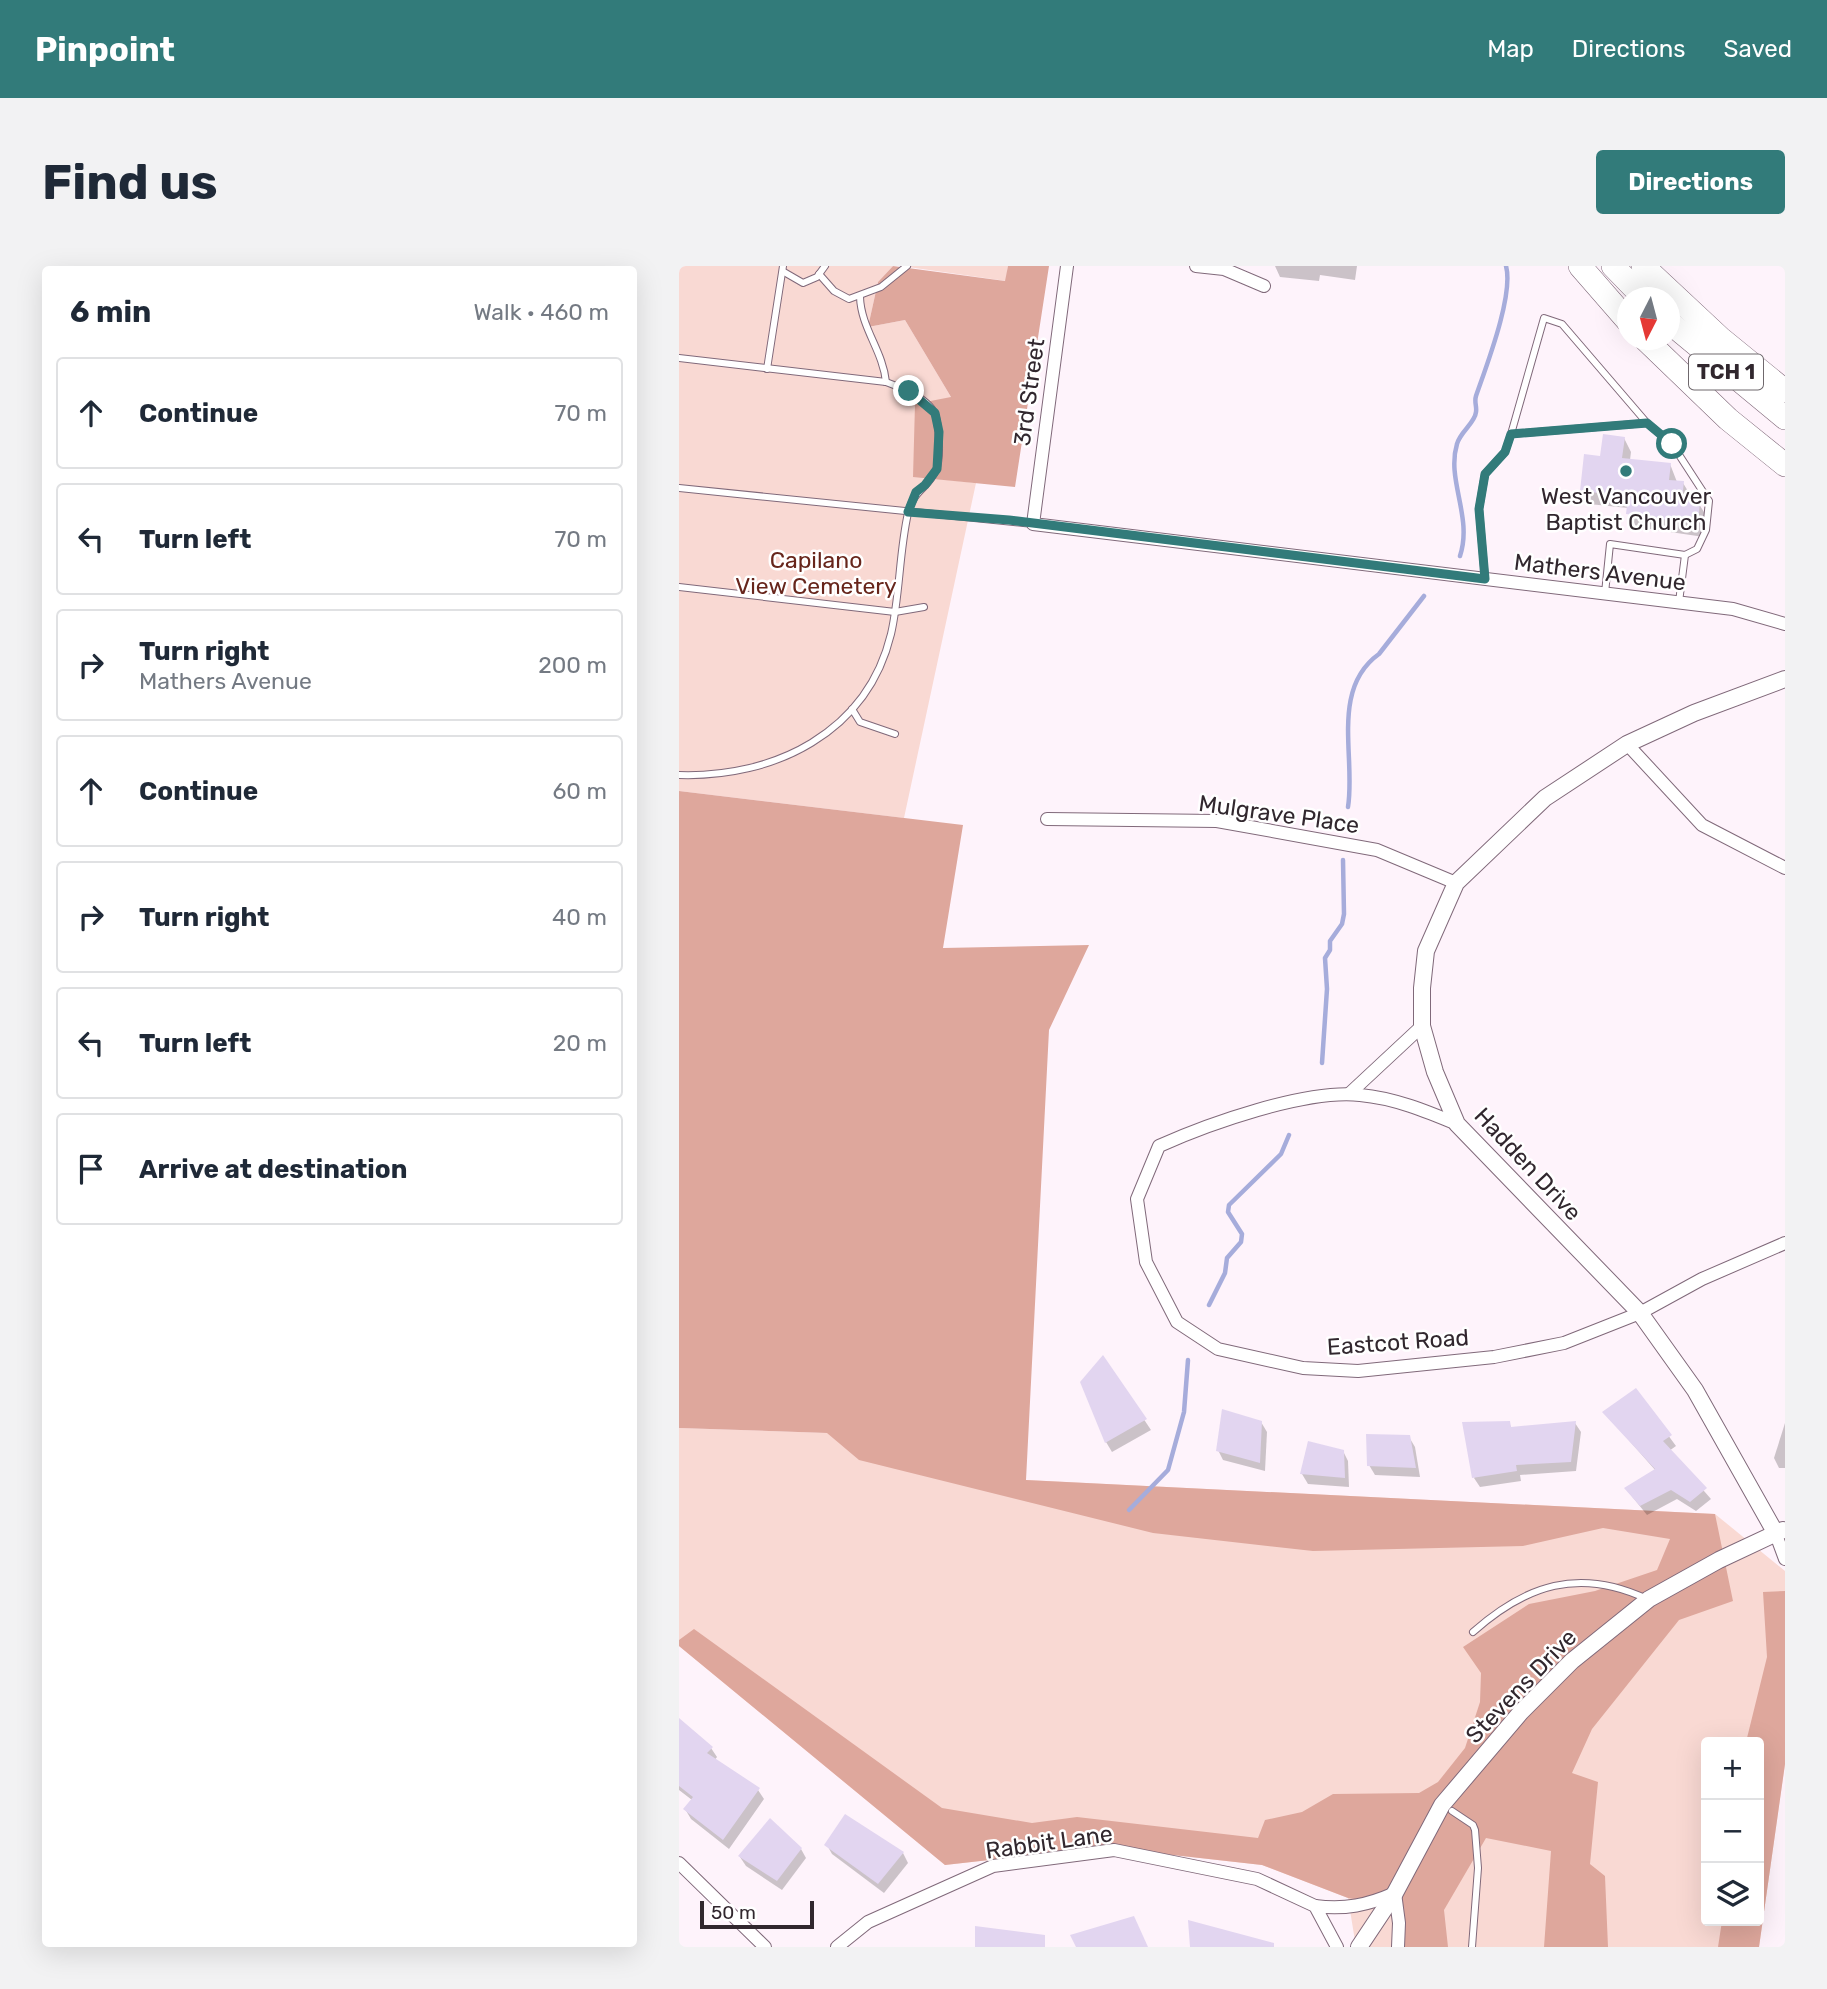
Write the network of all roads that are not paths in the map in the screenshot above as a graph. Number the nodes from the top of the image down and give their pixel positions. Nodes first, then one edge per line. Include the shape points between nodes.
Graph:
1 (825, 266) edge
2 (907, 266) edge
3 (1067, 266) edge
4 (1196, 266) edge
5 (1580, 266) edge
6 (1613, 266) edge
7 (1643, 266) edge
8 (1658, 266) edge
9 (784, 269) edge
10 (819, 274) junction
11 (1264, 286) dead end
12 (1633, 287) edge
13 (860, 297) junction
14 (1617, 309) edge
15 (1680, 331) edge
16 (1656, 350) edge
17 (679, 358) edge
18 (767, 369) junction
19 (1785, 372) edge
20 (886, 382) junction
21 (1785, 391) edge
22 (1785, 418) edge
23 (1647, 423) junction
24 (1511, 434) junction
25 (1785, 465) edge
26 (679, 488) edge
27 (908, 512) junction
28 (1033, 524) junction
29 (1685, 555) junction
30 (1485, 579) junction
31 (679, 587) edge
32 (1605, 593) junction
33 (1679, 603) junction
34 (924, 607) dead end
35 (895, 612) junction
36 (1785, 624) edge
37 (1785, 679) edge
38 (852, 709) junction
39 (895, 734) dead end
40 (1627, 744) junction
41 (679, 775) edge
42 (1047, 819) dead end
43 (1785, 868) edge
44 (1456, 883) junction
45 (1422, 1026) junction
46 (1349, 1094) junction
47 (1457, 1124) junction
48 (1785, 1243) edge
49 (1640, 1313) junction
50 (1780, 1531) edge
51 (1785, 1559) edge
52 (1649, 1600) junction
53 (1473, 1632) dead end
54 (1452, 1811) dead end
55 (679, 1863) edge
56 (1395, 1893) junction
57 (1315, 1906) junction
58 (765, 1947) edge
59 (837, 1947) edge
60 (1337, 1947) edge
61 (1359, 1947) edge
62 (1398, 1947) edge
63 (1472, 1947) edge

1 - 10 lane
2 - 13 lane
3 - 28 street, 3rd Street
4 - 11 street via 1224,269
5 - 14 highway
6 - 12 highway
7 - 21 highway, TCH 1
8 - 19 highway
9 - 10 lane via 803,283
9 - 18 lane
10 - 13 lane via 834,291 849,299
13 - 20 lane via 860,311
15 - 22 highway, TCH 1
16 - 25 highway via 1728,419
17 - 18 lane
18 - 20 lane
20 - 27 lane via 909,391 935,413 939,432 937,469 916,492
23 - 24 lane
23 - 24 lane via 1562,324 1544,318
23 - 29 lane via 1672,444 1709,502 1706,530 1697,549
24 - 30 lane via 1505,452 1485,474 1479,509
26 - 27 lane
27 - 28 lane
27 - 35 lane
28 - 30 street, Mathers Avenue
29 - 32 lane via 1610,544
29 - 33 lane
30 - 32 street, Mathers Avenue
31 - 35 lane
32 - 33 street, Mathers Avenue
33 - 36 street, Mathers Avenue via 1733,609
34 - 35 lane
35 - 38 lane via 881,664
37 - 40 street, Hadden Drive via 1694,712
38 - 39 lane via 860,722
38 - 41 lane via 809,745 759,768
40 - 43 street via 1702,825
40 - 44 street, Hadden Drive via 1545,797
42 - 44 street, Mulgrave Place via 1217,821 1377,850
44 - 45 street, Hadden Drive via 1426,951
45 - 46 street
45 - 47 street, Hadden Drive
46 - 47 street, Eastcot Road via 1409,1105
46 - 49 street, Eastcot Road via 1317,1097 1212,1123 1159,1146 1137,1199 1146,1262 1177,1322 1218,1349 1303,1367 1358,1371 1564,1343
47 - 49 street, Hadden Drive
48 - 49 street, Eastcot Road via 1702,1279
49 - 50 street, Hadden Drive via 1695,1390
50 - 51 street, Hadden Drive
50 - 52 street, Stevens Drive
52 - 53 lane via 1607,1584 1542,1588 1516,1599
52 - 56 street, Stevens Drive via 1572,1661 1521,1712 1442,1805
54 - 63 lane via 1475,1830 1478,1868
55 - 58 street
56 - 57 street via 1357,1906
56 - 61 street, Stevens Drive
56 - 62 street
57 - 59 street, Rabbit Lane via 1257,1879 1114,1850 992,1866 869,1922
57 - 60 street

